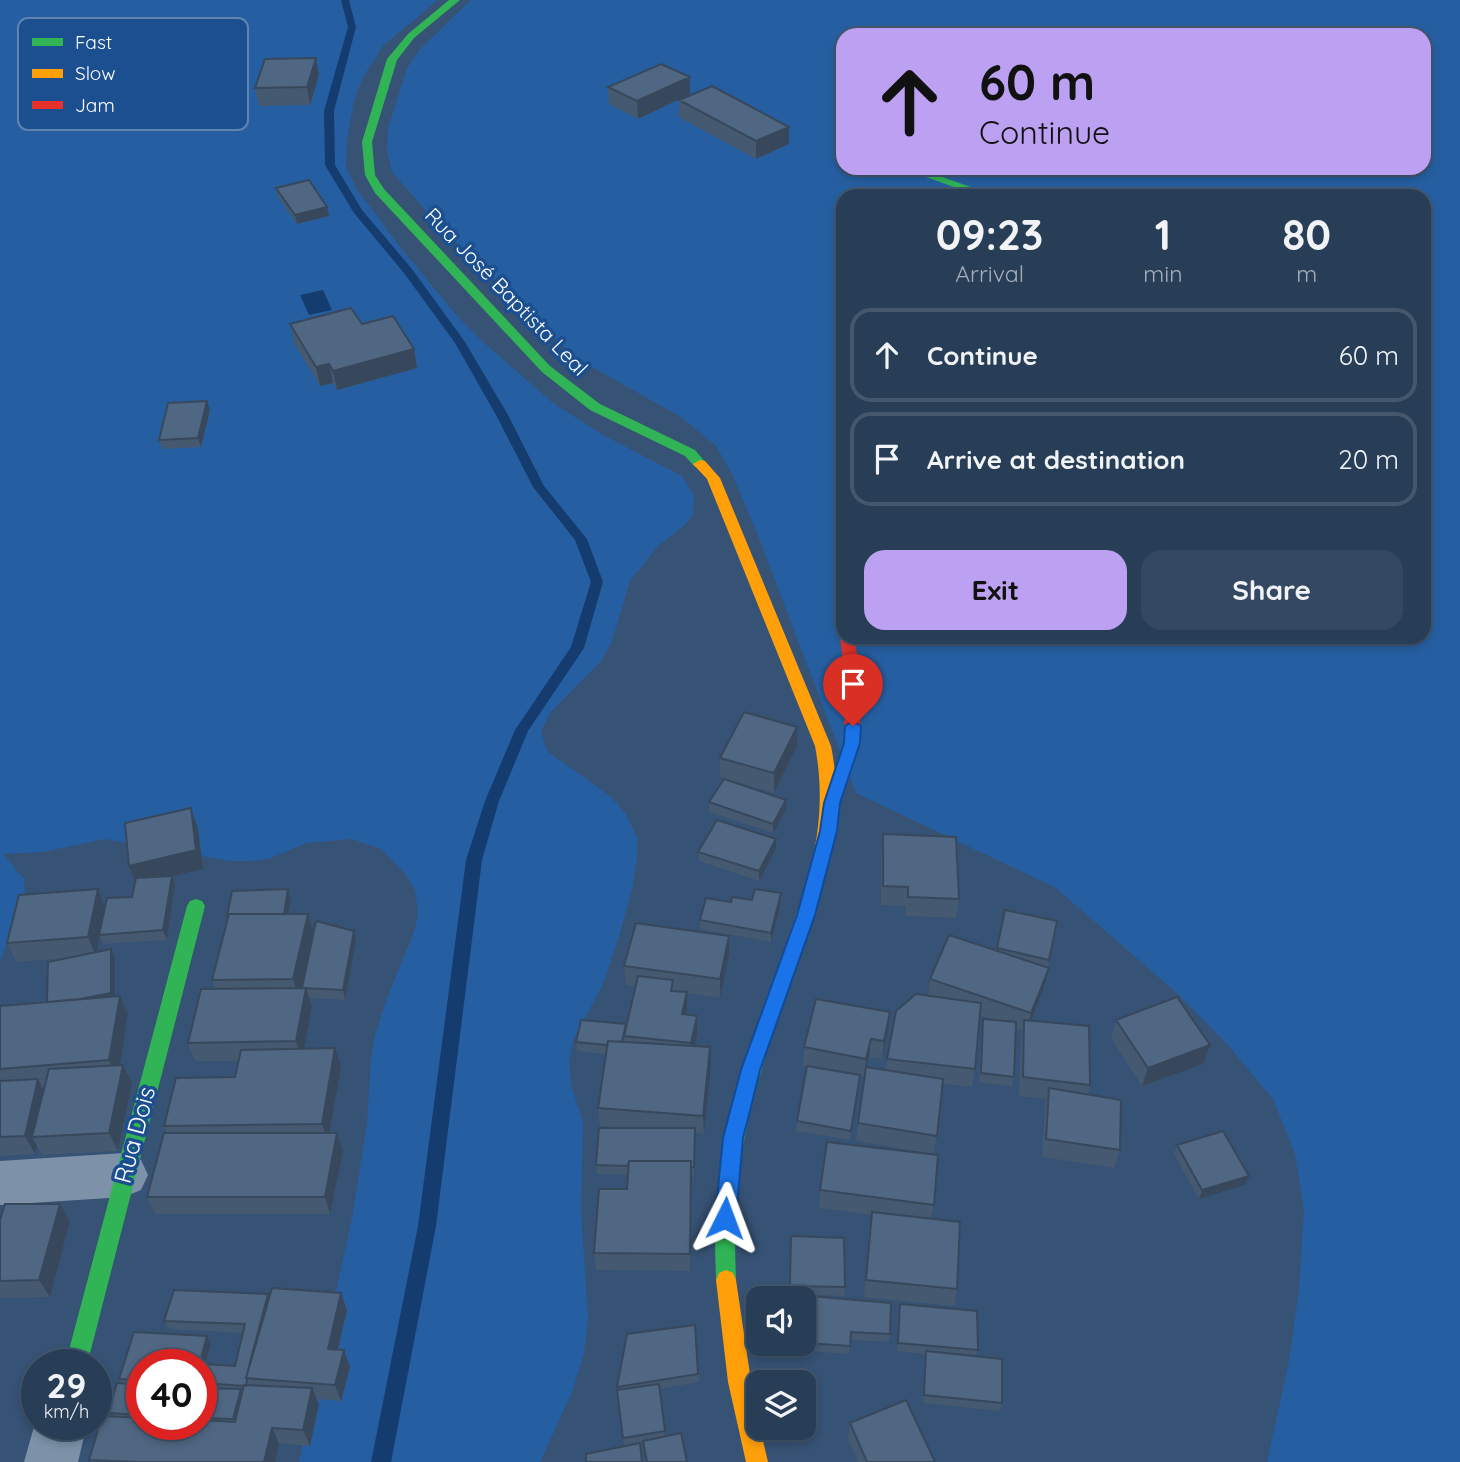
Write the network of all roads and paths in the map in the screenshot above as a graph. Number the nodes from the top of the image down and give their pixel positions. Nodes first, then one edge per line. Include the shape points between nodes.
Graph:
1 (455, 0) edge
2 (927, 175) edge
3 (969, 189) edge
4 (848, 644) edge
5 (832, 803) junction
6 (196, 906) dead end
7 (124, 1175) junction
8 (0, 1183) edge
9 (80, 1349) edge
10 (56, 1440) edge
11 (51, 1462) edge
12 (757, 1462) edge

1 - 5 street, Rua José Baptista Leal via 411,36 392,59 367,142 370,176 546,369 596,407 690,453 713,478 823,746
2 - 3 street
4 - 5 street via 854,688 852,743
5 - 12 street, Rua José Baptista Leal via 806,915 751,1070 733,1138 726,1195 725,1265 732,1346
6 - 7 street, Rua Dois
7 - 8 street
7 - 9 street, Rua Dois
10 - 11 street

